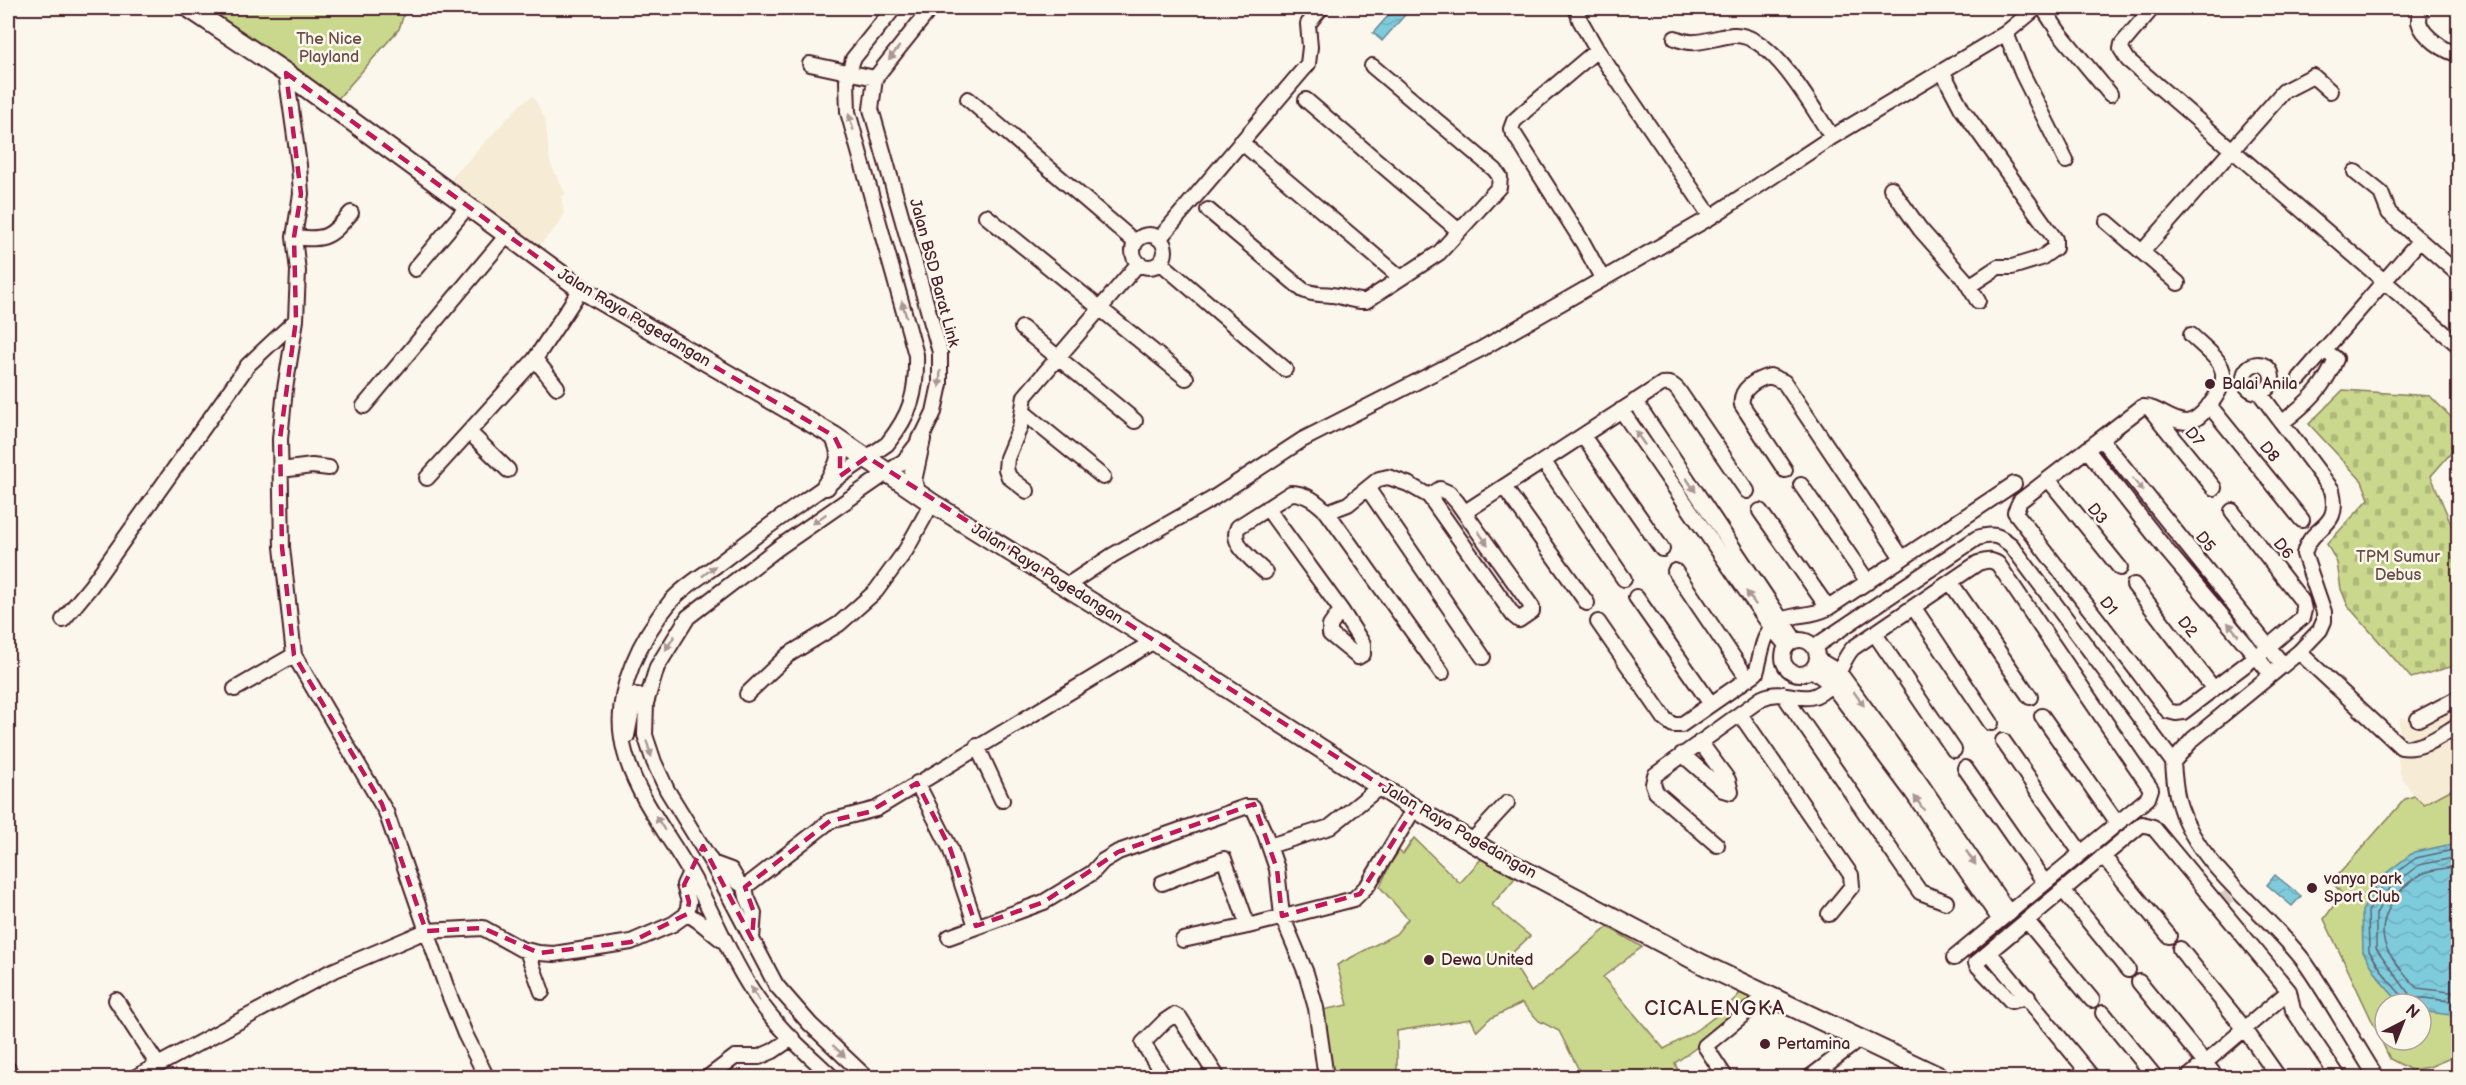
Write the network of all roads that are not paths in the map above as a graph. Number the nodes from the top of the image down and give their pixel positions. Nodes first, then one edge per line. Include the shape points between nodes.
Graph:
1 (189, 8) edge
2 (894, 8) edge
3 (931, 8) edge
4 (1320, 8) edge
5 (1576, 8) edge
6 (2036, 8) edge
7 (2043, 8) edge
8 (2420, 8) edge
9 (2150, 12) dead end
10 (2006, 33) junction
11 (1675, 38) dead end
12 (1597, 50) junction
13 (2458, 54) edge
14 (810, 64) dead end
15 (1372, 66) dead end
16 (1942, 71) junction
17 (849, 72) junction
18 (286, 73) junction
19 (875, 78) junction
20 (2330, 91) dead end
21 (2110, 94) dead end
22 (968, 99) dead end
23 (1306, 100) dead end
24 (1832, 137) junction
25 (1241, 142) junction
26 (2232, 150) junction
27 (2066, 161) dead end
28 (2355, 172) dead end
29 (1891, 188) dead end
30 (468, 206) junction
31 (1208, 210) dead end
32 (351, 213) dead end
33 (986, 216) dead end
34 (1711, 217) junction
35 (2107, 222) dead end
36 (1459, 231) junction
37 (508, 234) junction
38 (294, 237) junction
39 (1159, 239) junction
40 (2420, 240) junction
41 (1135, 242) junction
42 (2142, 252) junction
43 (1161, 263) junction
44 (1138, 264) junction
45 (415, 269) dead end
46 (2458, 274) edge
47 (1401, 278) junction
48 (1602, 278) junction
49 (2384, 281) junction
50 (2178, 283) dead end
51 (1969, 286) junction
52 (581, 289) junction
53 (1978, 301) dead end
54 (1100, 308) junction
55 (296, 320) junction
56 (1022, 328) dead end
57 (2191, 335) dead end
58 (2458, 345) edge
59 (2324, 350) junction
60 (1058, 358) junction
61 (535, 359) junction
62 (1285, 369) dead end
63 (1186, 378) dead end
64 (2300, 378) dead end
65 (557, 387) dead end
66 (2259, 392) dead end
67 (1635, 401) junction
68 (2209, 405) junction
69 (364, 406) dead end
70 (2148, 406) junction
71 (1621, 410) junction
72 (1023, 412) junction
73 (1135, 422) dead end
74 (2283, 422) junction
75 (469, 432) junction
76 (834, 436) junction
77 (1582, 436) junction
78 (921, 439) junction
79 (2102, 440) junction
80 (2088, 451) junction
81 (867, 457) junction
82 (1544, 462) junction
83 (329, 468) dead end
84 (280, 470) junction
85 (508, 470) dead end
86 (1785, 470) dead end
87 (889, 472) junction
88 (1102, 477) dead end
89 (427, 478) dead end
90 (2049, 480) junction
91 (2014, 484) dead end
92 (1801, 485) dead end
93 (826, 486) junction
94 (1504, 487) junction
95 (2214, 488) dead end
96 (1368, 489) junction
97 (1027, 490) dead end
98 (916, 491) junction
99 (1747, 491) dead end
100 (1429, 496) junction
101 (932, 502) junction
102 (1267, 508) junction
103 (1760, 510) dead end
104 (2232, 511) dead end
105 (1327, 512) junction
106 (1465, 512) junction
107 (2302, 520) dead end
108 (1662, 549) dead end
109 (1902, 558) junction
110 (2120, 568) dead end
111 (1675, 571) dead end
112 (1265, 572) dead end
113 (1624, 579) dead end
114 (1868, 582) junction
115 (1951, 583) junction
116 (2134, 585) dead end
117 (1066, 586) junction
118 (1636, 597) dead end
119 (1587, 603) dead end
120 (1827, 608) junction
121 (1914, 608) junction
122 (1341, 610) dead end
123 (63, 620) dead end
124 (1598, 622) dead end
125 (1776, 623) junction
126 (1875, 634) junction
127 (1154, 641) junction
128 (1791, 642) junction
129 (2268, 646) junction
130 (2299, 652) junction
131 (294, 655) junction
132 (2256, 656) junction
133 (1483, 657) dead end
134 (1815, 658) junction
135 (2283, 665) junction
136 (1839, 672) junction
137 (1442, 673) dead end
138 (2271, 674) junction
139 (1748, 679) junction
140 (1831, 684) junction
141 (2213, 688) junction
142 (235, 689) dead end
143 (747, 694) dead end
144 (1784, 694) junction
145 (648, 697) junction
146 (2030, 697) dead end
147 (2458, 698) edge
148 (1711, 704) junction
149 (1740, 714) junction
150 (2042, 716) dead end
151 (2418, 719) dead end
152 (1991, 723) dead end
153 (2458, 725) edge
154 (2003, 741) dead end
155 (1700, 742) junction
156 (624, 746) junction
157 (977, 746) junction
158 (1954, 750) dead end
159 (1682, 754) junction
160 (2173, 762) junction
161 (1965, 768) dead end
162 (917, 783) junction
163 (1381, 786) junction
164 (1002, 800) dead end
165 (1506, 803) dead end
166 (1415, 807) junction
167 (2117, 823) junction
168 (1471, 842) junction
169 (1717, 845) dead end
170 (1269, 846) junction
171 (2081, 853) junction
172 (2103, 856) junction
173 (712, 863) junction
174 (690, 872) junction
175 (1162, 883) dead end
176 (2045, 883) junction
177 (745, 886) junction
178 (2063, 891) junction
179 (2226, 898) junction
180 (1946, 902) dead end
181 (687, 914) junction
182 (1829, 914) dead end
183 (1282, 916) junction
184 (2005, 917) junction
185 (2027, 921) junction
186 (976, 926) junction
187 (1248, 926) junction
188 (426, 931) junction
189 (2169, 936) dead end
190 (949, 937) dead end
191 (752, 939) junction
192 (1183, 940) dead end
193 (727, 943) junction
194 (2180, 949) dead end
195 (527, 951) junction
196 (1954, 958) dead end
197 (2128, 970) dead end
198 (2139, 982) dead end
199 (2289, 991) junction
200 (542, 992) dead end
201 (1767, 995) junction
202 (116, 1000) dead end
203 (2092, 1000) dead end
204 (2103, 1013) dead end
205 (2244, 1028) junction
206 (792, 1038) junction
207 (1860, 1039) junction
208 (2205, 1062) junction
209 (158, 1065) junction
210 (8, 1069) edge
211 (12, 1077) edge
212 (134, 1077) edge
213 (487, 1077) edge
214 (706, 1077) edge
215 (833, 1077) edge
216 (867, 1077) edge
217 (1165, 1077) edge
218 (1218, 1077) edge
219 (1326, 1077) edge
220 (1726, 1077) edge
221 (1809, 1077) edge
222 (1942, 1077) edge
223 (2093, 1077) edge
224 (2156, 1077) edge
225 (2187, 1077) edge
226 (2217, 1077) edge
227 (2280, 1077) edge
228 (2339, 1077) edge
229 (2376, 1077) edge

1 - 18 street, Jalan Raya Pagedangan
2 - 17 street via 853,59
3 -> 19 street
4 - 25 street via 1308,24 1308,64
5 - 12 street
6 - 10 street
7 - 21 street
8 - 13 street via 2422,27 2442,49
9 - 26 street via 2121,49 2128,60
10 - 16 street
10 - 27 street
11 - 24 street via 1697,43 1734,35 1763,45 1780,62
12 - 34 street
12 - 48 street via 1514,121 1511,129
14 - 17 street
15 - 36 street via 1500,177 1499,188
16 - 24 street
16 - 51 street via 1962,109 2055,239 2055,248 2041,258 1998,267
17 - 19 street
81 -> 17 street via 887,444 912,404 917,381 916,355 848,112
18 - 30 street, Jalan Raya Pagedangan
18 - 38 street via 301,194
19 -> 78 street, Jalan BSD Barat Link via 871,109 940,352 940,384 934,412
20 - 26 street via 2313,76 2284,91
22 - 41 street
23 - 36 street
24 - 34 street
25 - 39 street
25 - 47 street
26 - 42 street
26 - 49 street
28 - 40 street via 2381,193 2389,213
29 - 51 street
30 - 37 street, Jalan Raya Pagedangan
30 - 45 street
31 - 47 street via 1303,291 1315,296 1331,294 1355,302 1366,301
32 - 38 street via 326,237
33 - 54 street
34 - 48 street
35 - 42 street
36 - 47 street via 1439,253
37 - 52 street, Jalan Raya Pagedangan
37 - 69 street
38 - 55 street via 298,271
39 - 41 street via 1142,236
39 - 43 street via 1165,246
40 - 46 street
40 - 49 street
41 - 44 street via 1134,257
42 - 50 street
43 - 44 street via 1154,267
43 - 62 street
44 - 54 street
48 - 117 street via 1481,349 1302,440
49 - 58 street
49 - 59 street
51 - 53 street
52 - 61 street
52 - 76 street, Jalan Raya Pagedangan
54 - 60 street
54 - 63 street
55 - 84 street via 285,389
55 - 123 street via 248,365
56 - 60 street
57 - 68 street via 2218,360 2224,373
59 - 64 street
59 - 74 street via 2336,359 2330,375 2309,401
60 - 72 street via 1025,396
60 - 73 street
61 - 65 street
61 - 75 street
66 - 74 street
67 - 71 street
67 - 99 street via 1662,384 1673,385
67 -> 125 street
68 - 70 street via 2188,422
68 - 107 street, D8
70 - 79 street via 2137,410
70 - 95 street, D7
71 - 77 street
125 -> 71 street
72 - 88 street
72 - 97 street via 1006,469 1009,477
74 - 130 street via 2332,490 2335,505 2329,522 2304,554 2324,621
75 - 85 street
75 - 89 street
76 - 81 street, Jalan Raya Pagedangan
76 - 93 street via 840,459
77 - 82 street
77 - 108 street
78 - 87 street, Jalan BSD Barat Link via 904,461
78 - 98 street via 912,481
79 - 80 street
79 -> 129 street, D5
80 - 90 street
132 -> 80 street, D5
81 - 87 street, Jalan Raya Pagedangan
81 - 93 street
82 - 94 street
82 - 113 street
83 - 84 street
84 - 131 street via 282,548
86 - 109 street via 1741,400 1746,388 1770,376 1784,382
87 - 98 street, Jalan Raya Pagedangan
87 -> 145 street, Jalan BSD Barat Link via 778,548 688,617 657,667
90 - 110 street, D3
90 - 141 street, D1 via 2020,501 2017,516 2168,711 2183,712
91 - 109 street
92 - 114 street
156 -> 93 street via 622,699 635,657 651,628 673,600
94 - 106 street
94 - 119 street
96 - 100 street via 1388,477
96 - 105 street via 1348,504
96 - 133 street
98 - 101 street, Jalan Raya Pagedangan
100 - 106 street via 1443,490
106 -> 100 street via 1532,607 1521,619 1514,615
101 - 117 street, Jalan Raya Pagedangan
101 - 143 street via 906,550 876,591 839,624 788,655
102 - 105 street via 1295,493 1314,500
102 - 112 street via 1238,527 1235,535
102 - 122 street
103 - 120 street
104 - 129 street, D6 via 2302,601 2302,618
105 - 137 street
109 - 114 street
111 - 139 street
114 - 120 street
115 - 121 street
115 - 146 street
115 - 167 street via 1978,563 1987,560 1998,564 2151,789 2148,798
116 - 141 street, D2
117 - 127 street, Jalan Raya Pagedangan
118 - 148 street
120 - 125 street
121 - 126 street
121 - 152 street
124 - 148 street via 1668,723 1681,725
125 - 128 street
125 - 139 street via 1762,644 1756,673
126 - 136 street via 1853,648
126 - 158 street
127 - 157 street
127 - 163 street, Jalan Raya Pagedangan
128 - 134 street via 1806,640
128 - 134 street via 1782,655 1784,665 1792,673 1802,675
129 - 132 street
129 - 135 street, D5
130 - 135 street
130 - 153 street via 2401,747 2419,746
131 - 142 street
131 - 188 street via 382,804
132 - 138 street, D5
132 - 141 street
134 - 136 street
134 - 140 street
134 - 160 street via 1977,538 1998,535 2011,545
135 - 138 street
136 - 140 street
136 -> 184 street via 1921,784
138 - 160 street via 2193,739
139 - 148 street
140 - 144 street via 1803,699
184 -> 140 street
144 - 149 street via 1770,694
144 - 180 street via 1920,892
145 - 156 street via 635,695
145 -> 173 street, Jalan BSD Barat Link via 645,735 654,762
147 - 151 street
149 - 155 street
149 - 182 street via 1851,875 1852,886
150 - 167 street
154 - 171 street
155 - 159 street
155 - 159 street via 1728,780 1731,792 1723,790
174 -> 156 street via 646,802
157 - 162 street
157 - 164 street
159 - 169 street via 1655,776 1653,788
160 - 179 street via 2180,809
161 - 176 street
162 - 177 street via 869,812 830,821
162 - 186 street via 950,848
163 - 166 street, Jalan Raya Pagedangan
163 - 170 street via 1329,827
165 - 168 street
166 - 168 street, Jalan Raya Pagedangan
166 - 183 street via 1354,899
167 - 171 street
168 - 201 street, Jalan Raya Pagedangan
170 - 183 street via 1277,869
170 - 186 street via 1256,811 1249,806 1118,852 1044,902
171 - 176 street
172 - 178 street
172 - 179 street via 2142,824 2150,824
172 - 189 street
173 - 177 street via 731,870
173 - 191 street, Jalan BSD Barat Link
174 - 181 street via 684,885 689,902
174 - 193 street
175 - 187 street via 1224,859
176 - 184 street
177 - 191 street via 754,913
178 - 185 street
178 - 197 street
179 - 199 street
179 - 229 street via 2288,942
181 - 193 street
181 - 195 street via 631,942 554,954
183 - 187 street
183 - 219 street via 1316,1008
184 - 196 street
185 - 203 street
185 - 223 street via 1989,952
186 - 190 street
187 - 192 street
188 - 195 street via 483,928
188 - 209 street via 330,972
188 - 213 street via 465,1034
191 -> 216 street, Jalan BSD Barat Link via 776,985 810,1024
206 -> 193 street via 756,997
194 - 205 street
195 - 200 street
198 - 208 street
199 - 205 street
199 - 228 street via 2294,1011
201 - 207 street, Jalan Raya Pagedangan
201 - 220 street via 1705,1046
202 - 209 street
204 - 224 street
205 - 208 street
205 - 227 street
206 - 214 street via 759,1057 735,1057
206 - 215 street
207 - 221 street
207 - 222 street, Jalan Raya Pagedangan
208 - 225 street
208 - 226 street
209 - 212 street
210 - 211 street
217 - 218 street via 1143,1043 1174,1015 1180,1018

